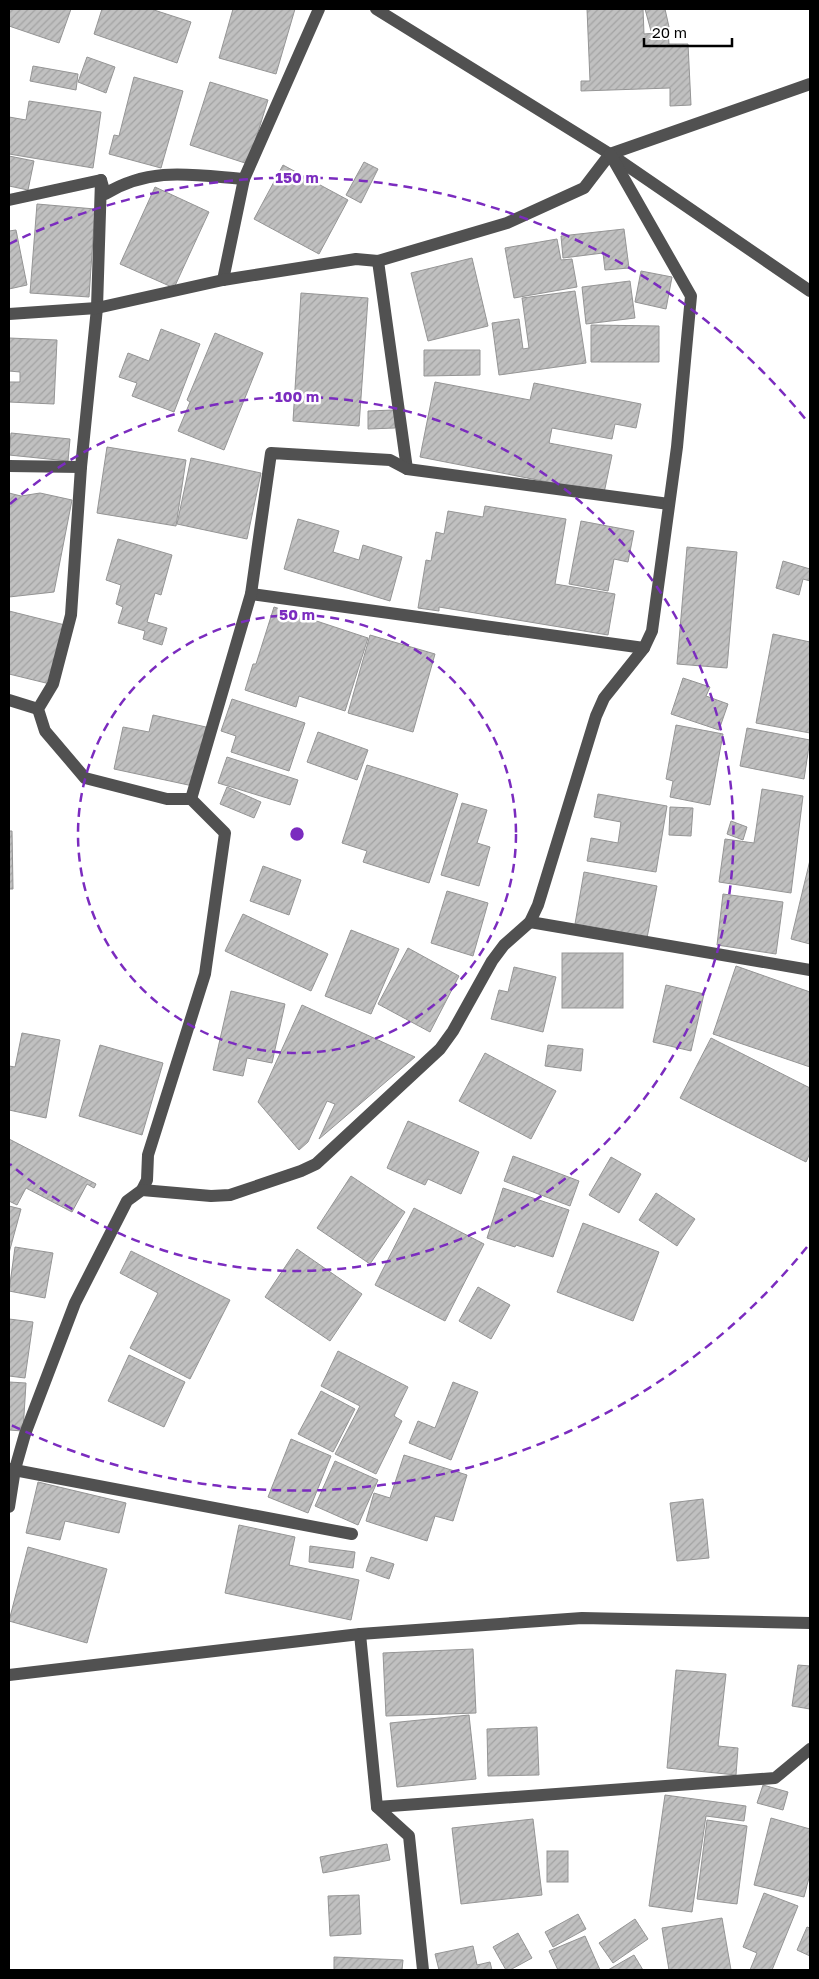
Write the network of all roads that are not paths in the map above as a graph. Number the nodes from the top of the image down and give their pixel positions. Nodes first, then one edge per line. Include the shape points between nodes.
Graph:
1 (319, 9) edge
2 (376, 9) edge
3 (810, 84) edge
4 (610, 154) junction
5 (244, 179) junction
6 (102, 180) junction
7 (9, 200) edge
8 (378, 261) junction
9 (223, 280) junction
10 (810, 291) edge
11 (97, 308) junction
12 (9, 314) edge
13 (9, 466) edge
14 (81, 467) junction
15 (406, 470) junction
16 (668, 504) junction
17 (251, 594) junction
18 (644, 648) junction
19 (9, 700) edge
20 (38, 709) junction
21 (191, 799) junction
22 (530, 922) junction
23 (810, 970) edge
24 (142, 1190) junction
25 (12, 1469) edge
26 (9, 1507) edge
27 (352, 1534) dead end
28 (810, 1623) edge
29 (360, 1634) junction
30 (9, 1675) edge
31 (810, 1749) edge
32 (377, 1806) junction
33 (423, 1970) edge

1 - 5 street
2 - 4 street
3 - 4 street
4 - 8 street via 584,188 507,223
4 - 10 street
4 - 16 street via 691,296 677,448
5 - 6 street via 168,173 123,184 105,194
5 - 9 street
6 - 7 street
6 - 11 street
8 - 9 street via 356,259
8 - 15 street
9 - 11 street
11 - 12 street
11 - 14 street
13 - 14 street
14 - 20 street via 71,615 53,684
15 - 16 street
15 - 17 street via 390,460 271,453
16 - 18 street via 652,630
17 - 18 street
17 - 21 street
18 - 22 street via 604,698 596,716
19 - 20 street
20 - 21 street via 46,731 85,778 167,799
21 - 24 street via 226,833 205,974 148,1154 147,1180
22 - 23 street
22 - 24 street via 504,944 440,1049 316,1164 230,1195
24 - 25 street via 127,1200 75,1303
25 - 26 street
25 - 27 street
28 - 29 street via 582,1618
29 - 30 street
29 - 32 street
31 - 32 street via 775,1778
32 - 33 street via 409,1836

